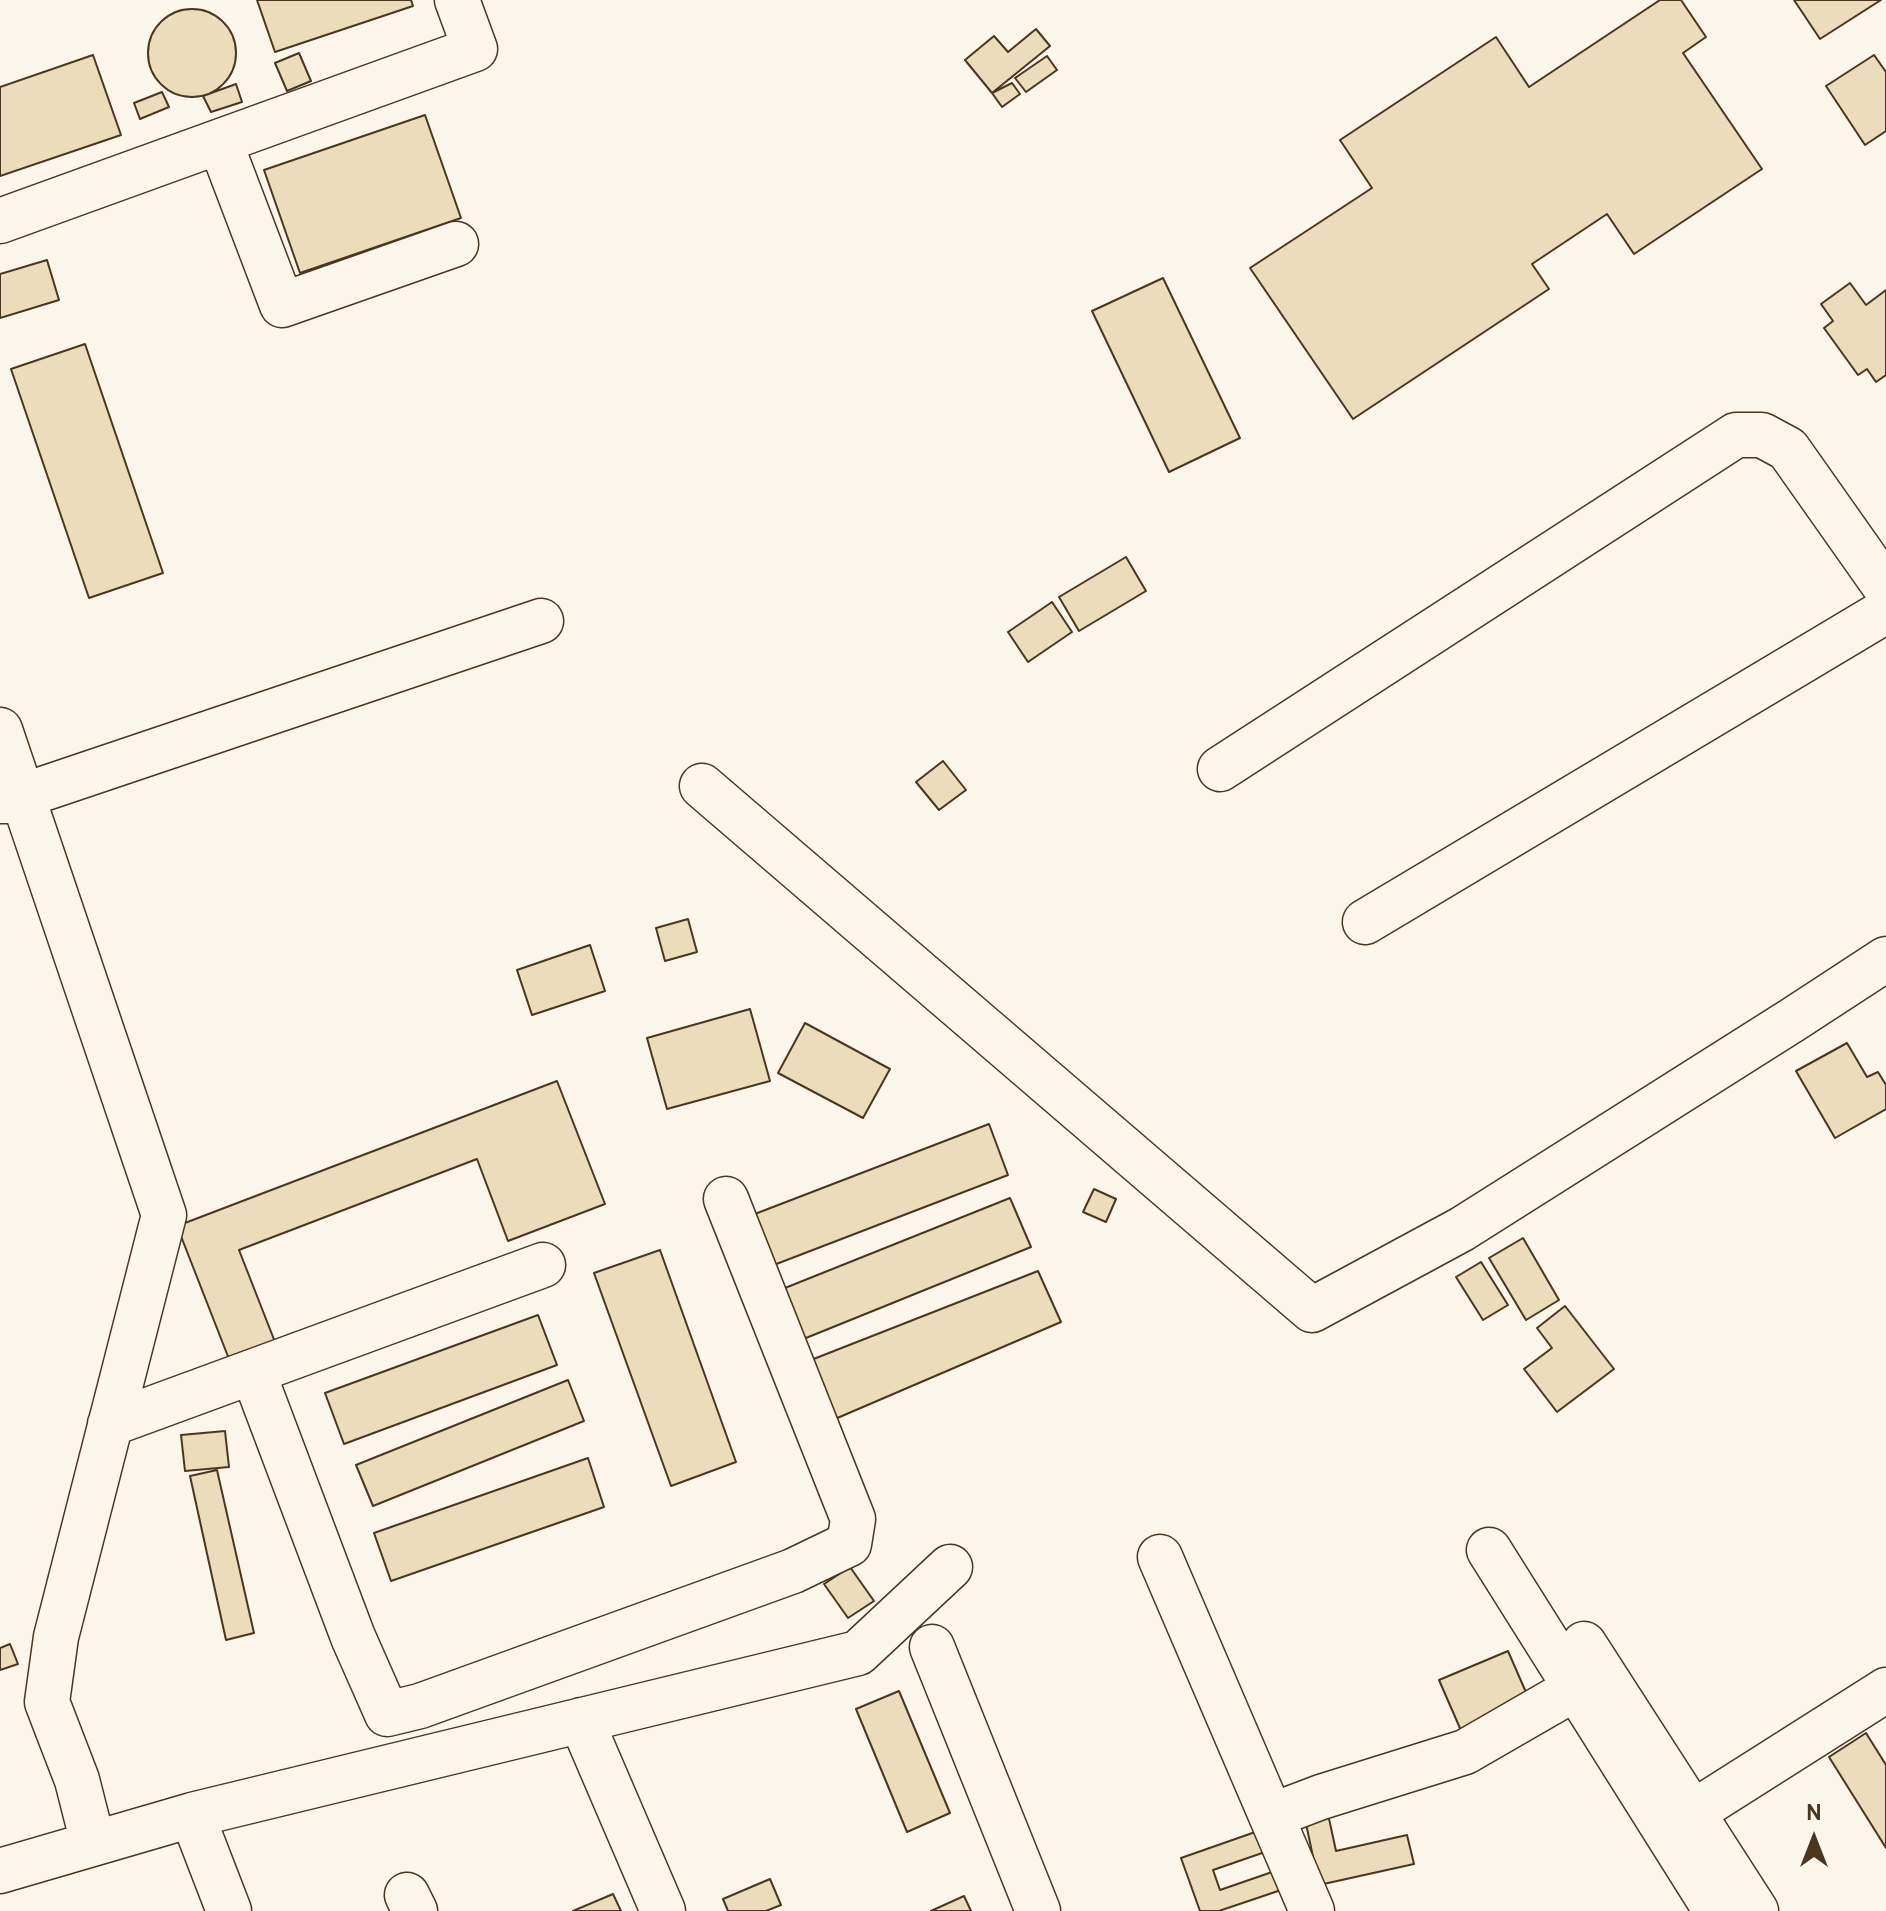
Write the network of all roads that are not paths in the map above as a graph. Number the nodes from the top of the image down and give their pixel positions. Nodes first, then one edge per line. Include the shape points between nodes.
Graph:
1 (457, 0) edge
2 (220, 142) junction
3 (0, 221) edge
4 (456, 244) dead end
5 (1886, 588) edge
6 (1886, 611) edge
7 (541, 621) dead end
8 (0, 730) edge
9 (1220, 769) dead end
10 (702, 786) dead end
11 (11, 798) edge
12 (1365, 922) dead end
13 (1886, 959) edge
14 (726, 1199) dead end
15 (543, 1265) dead end
16 (253, 1372) junction
17 (110, 1424) junction
18 (1489, 1550) dead end
19 (1160, 1557) dead end
20 (950, 1567) dead end
21 (1539, 1574) dead end
22 (932, 1647) dead end
23 (1576, 1688) junction
24 (1886, 1690) edge
25 (581, 1720) junction
26 (1692, 1813) junction
27 (192, 1815) junction
28 (1271, 1816) junction
29 (93, 1843) junction
30 (0, 1871) edge
31 (229, 1911) edge
32 (663, 1911) edge
33 (1038, 1911) edge
34 (1312, 1911) edge
35 (1716, 1911) edge
36 (1756, 1911) edge

1 - 2 street via 475,49
2 - 3 street
2 - 4 street via 282,305
5 - 9 street via 1788,449 1762,435 1736,435
6 - 12 street
7 - 11 street
8 - 11 street
10 - 13 street via 1312,1310 1462,1229
11 - 17 street via 164,1215
14 - 16 street via 853,1519 849,1544 793,1571 387,1714
15 - 16 street
16 - 17 street
17 - 29 street via 56,1637 47,1702 77,1780
18 - 23 street
19 - 28 street
20 - 25 street via 858,1653
21 - 26 street
22 - 33 street
23 - 28 street via 1465,1752
23 - 35 street
24 - 26 street
25 - 27 street
25 - 32 street
26 - 36 street
27 - 29 street
27 - 31 street
28 - 34 street
29 - 30 street

